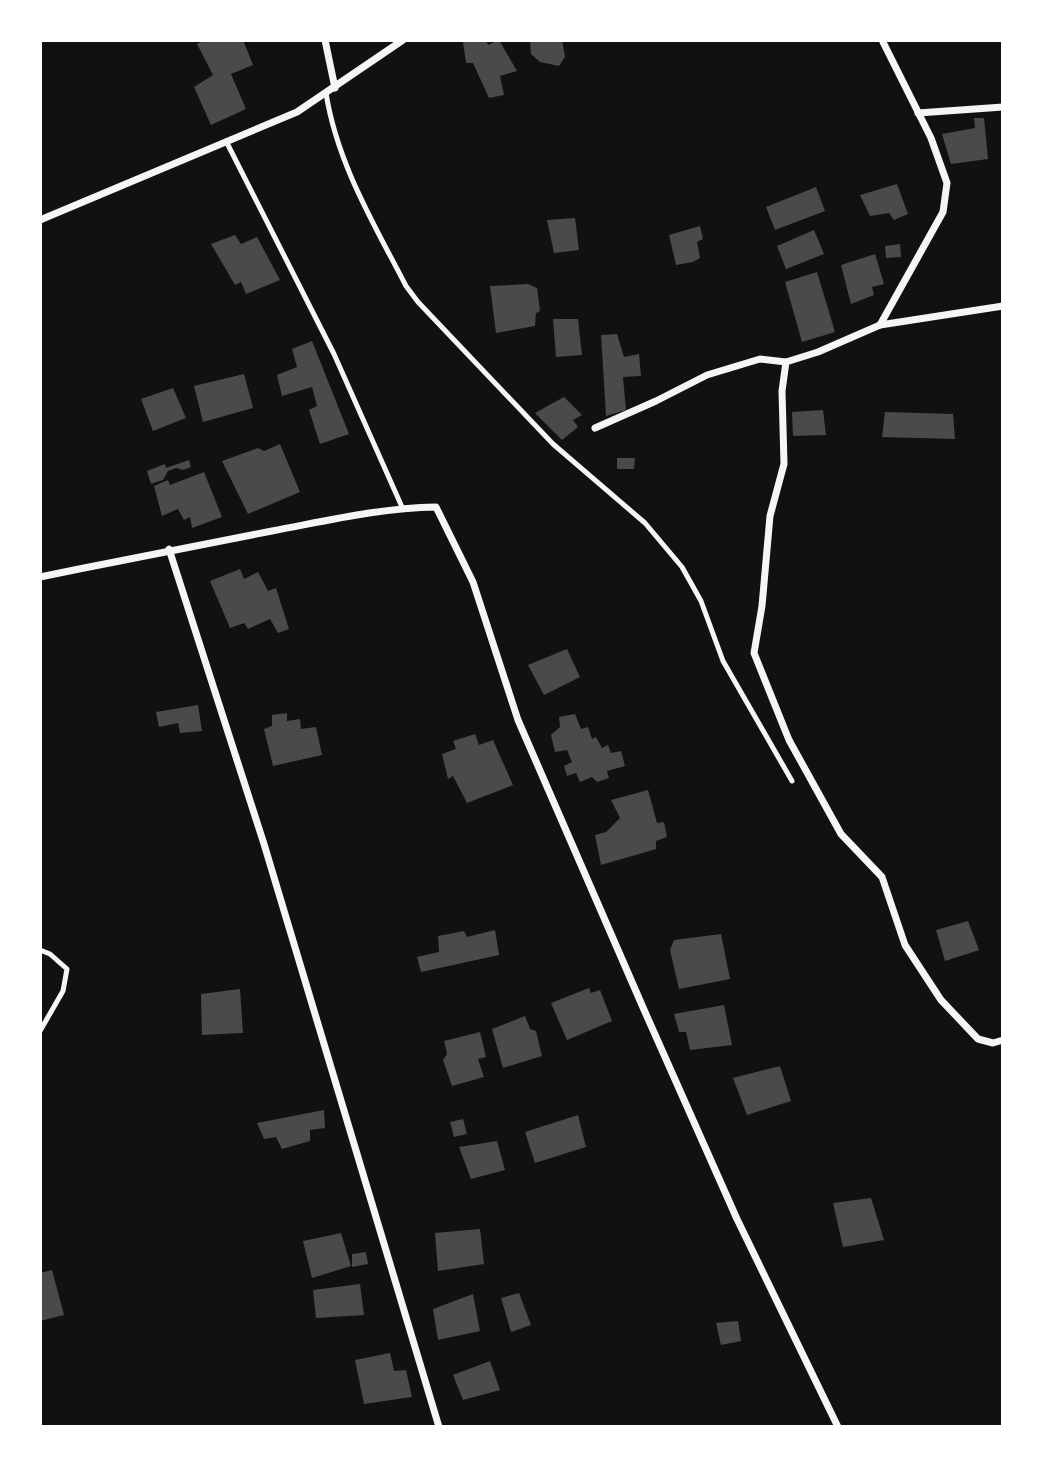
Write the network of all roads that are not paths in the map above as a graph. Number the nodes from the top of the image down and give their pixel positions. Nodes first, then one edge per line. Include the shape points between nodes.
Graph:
1 (325, 40) edge
2 (403, 40) edge
3 (882, 40) edge
4 (335, 88) junction
5 (326, 93) junction
6 (1003, 107) edge
7 (918, 113) junction
8 (226, 141) junction
9 (40, 220) edge
10 (1003, 306) edge
11 (880, 326) junction
12 (786, 362) junction
13 (595, 428) dead end
14 (402, 507) junction
15 (169, 550) junction
16 (40, 577) edge
17 (792, 781) dead end
18 (40, 950) edge
19 (40, 1031) edge
20 (1003, 1040) edge
21 (439, 1427) edge
22 (838, 1427) edge

1 - 4 street
2 - 4 street
3 - 7 street
4 - 5 street
5 - 8 street via 297,112
5 - 17 lane via 352,180 406,286 553,444 645,523 682,567 701,601 723,661
6 - 7 street
7 - 11 street via 947,183 943,212
8 - 9 street
8 - 14 lane via 334,354
10 - 11 street
11 - 12 street
12 - 13 street via 760,359 707,374
12 - 20 street via 784,464 770,516 754,653 789,740 841,834 883,877 905,945 941,1000 978,1040
14 - 15 street
14 - 22 street via 436,507 472,582 518,720 737,1219
15 - 16 street
15 - 21 street via 264,844
18 - 19 lane via 67,969 63,991

